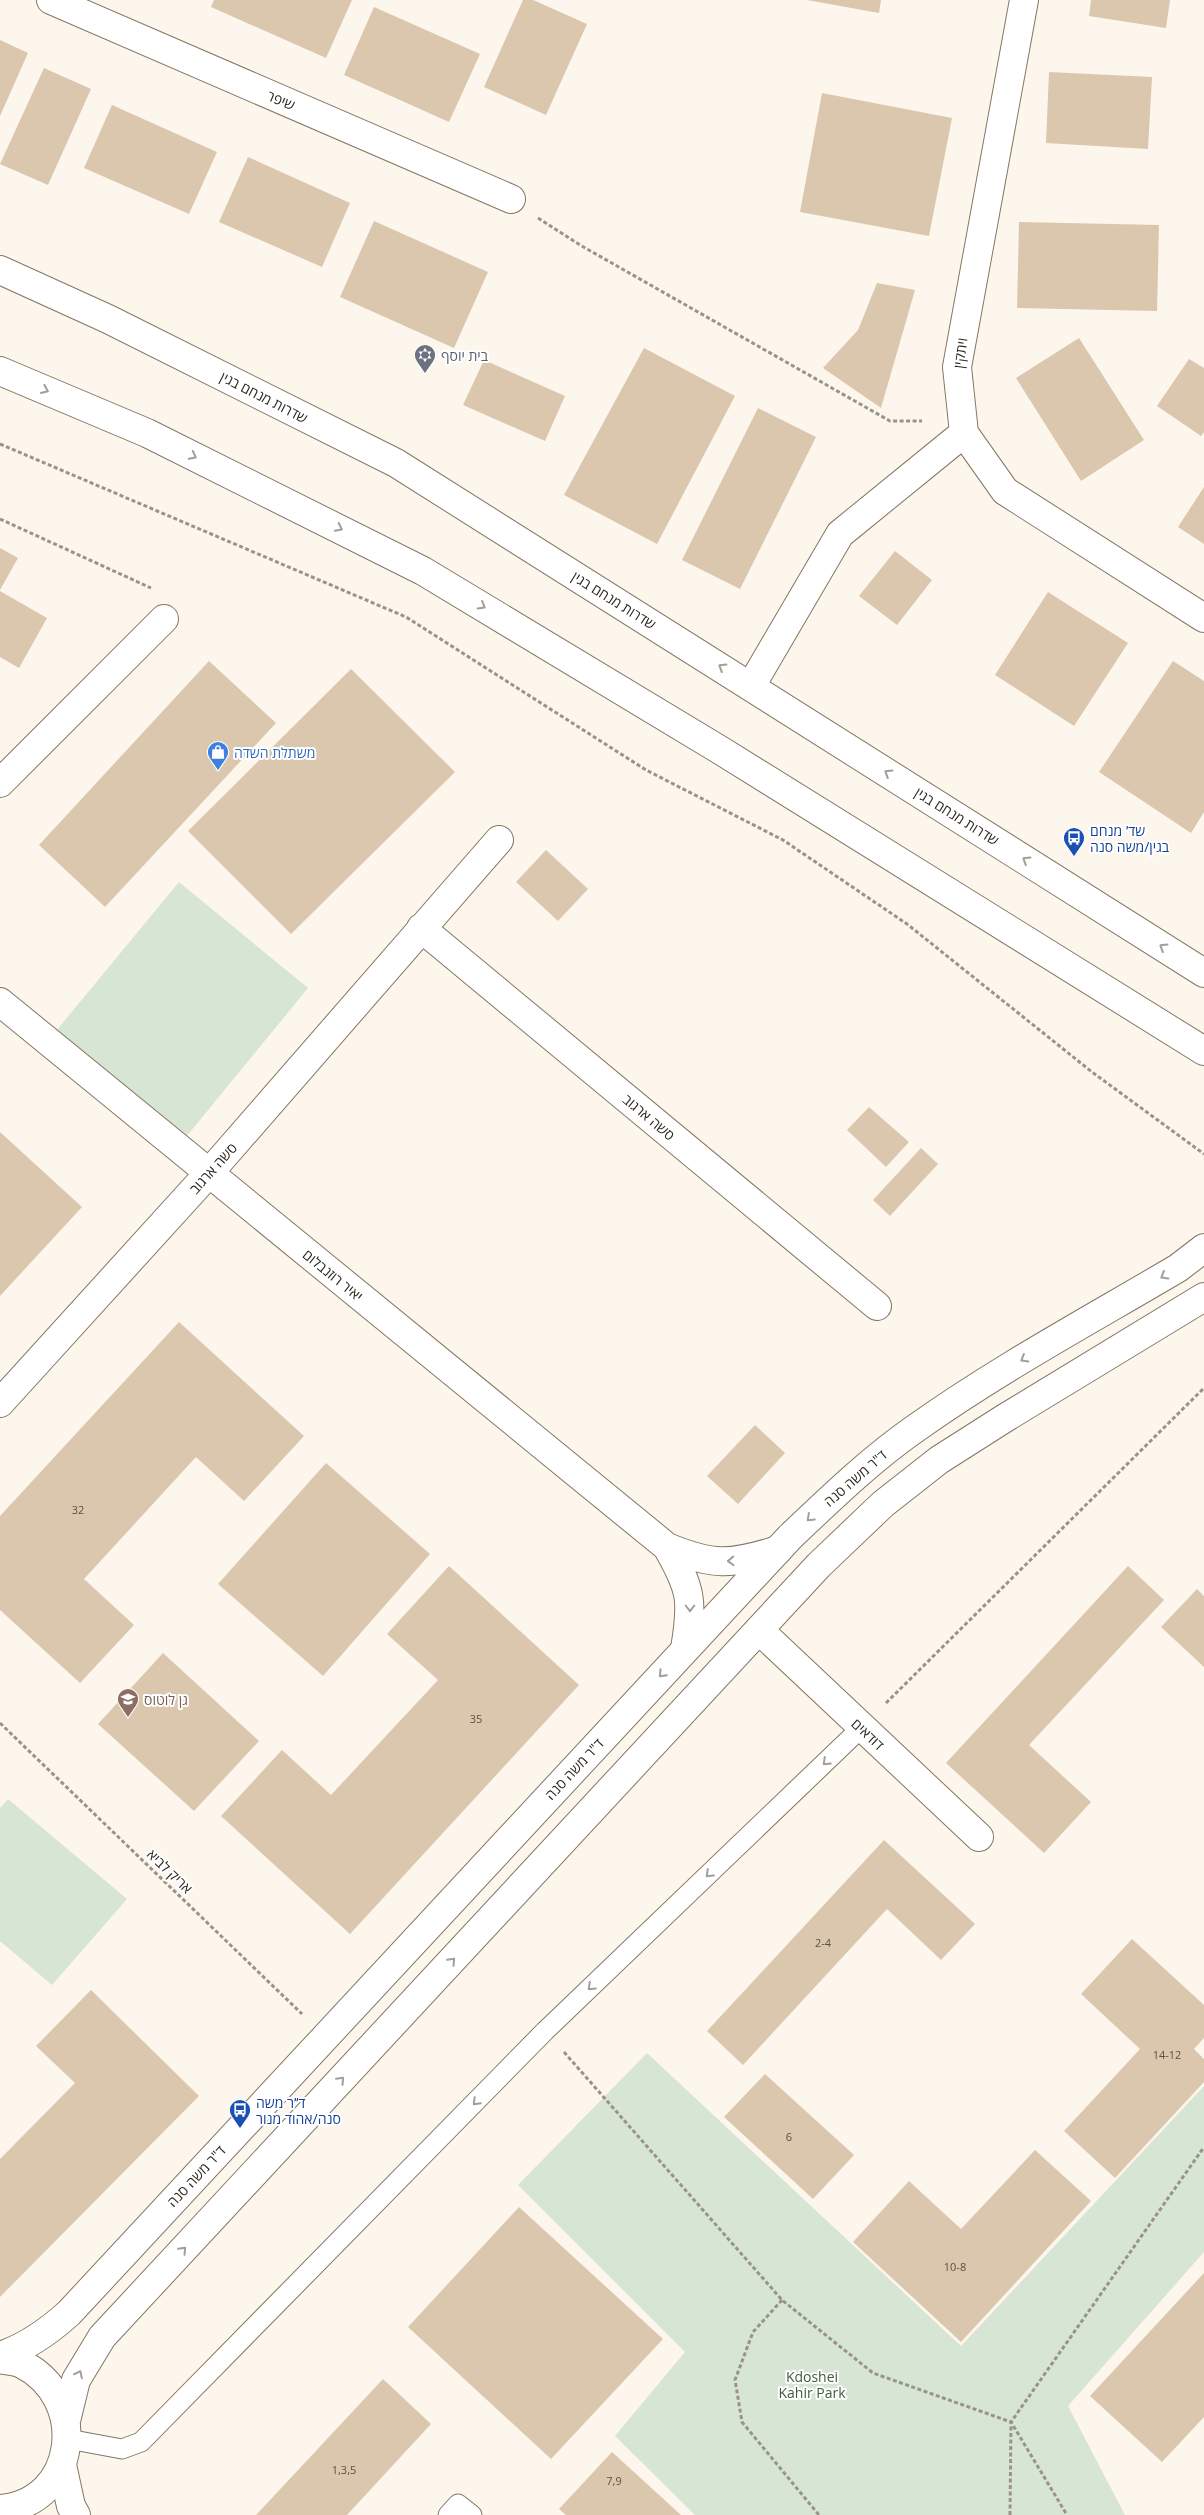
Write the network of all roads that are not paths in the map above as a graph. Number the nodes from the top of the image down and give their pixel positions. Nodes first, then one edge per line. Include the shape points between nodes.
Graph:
1 (51, 0) edge
2 (1024, 0) edge
3 (510, 200) road end
4 (0, 270) edge
5 (0, 371) edge
6 (963, 427) junction
7 (1204, 618) edge
8 (164, 619) dead end
9 (751, 686) junction
10 (0, 783) edge
11 (499, 840) dead end
12 (422, 928) junction
13 (1204, 973) edge
14 (0, 1002) edge
15 (1204, 1051) edge
16 (209, 1173) junction
17 (1204, 1248) edge
18 (1204, 1297) edge
19 (877, 1306) dead end
20 (0, 1403) edge
21 (667, 1547) junction
22 (778, 1550) junction
23 (759, 1630) junction
24 (686, 1650) junction
25 (861, 1728) junction
26 (979, 1837) dead end
27 (0, 2358) edge
28 (66, 2442) junction
29 (13, 2511) edge
30 (76, 2515) edge
31 (448, 2515) edge
32 (472, 2515) edge

1 - 3 street, שיפר
2 - 6 street, ויתקין via 956,368
9 -> 4 street, שדרות מנחם בגין via 396,463 108,319
5 -> 15 street via 147,433 423,571 728,755
6 - 7 street, ויתקין via 1005,491
6 - 9 street via 840,534
8 - 10 street
13 -> 9 street, שדרות מנחם בגין
11 - 12 street, סשה ארגוב
12 - 16 street, סשה ארגוב
12 - 19 street, סשה ארגוב
14 - 16 street, יאיר רוזנבלום
16 - 20 street, סשה ארגוב
16 - 21 street, יאיר רוזנבלום
17 -> 22 street, ד"ר משה סנה via 1178,1268 915,1428 856,1474
18 - 23 street via 939,1460 883,1504 818,1565
22 -> 21 street, יאיר רוזנבלום via 744,1561 721,1561 697,1559
21 -> 24 street, יאיר רוזנבלום via 681,1571 690,1598
22 - 24 street, ד"ר משה סנה
23 - 25 street, דודאים
28 -> 23 street via 76,2380 102,2337
24 -> 27 street, ד"ר משה סנה via 70,2313 44,2334
25 - 26 street, דודאים
25 -> 28 lane via 545,2032 141,2442 122,2449
27 - 28 street via 21,2364 43,2378 53,2389 65,2413
28 - 29 street via 47,2487
28 - 30 street via 71,2506
31 - 32 lane via 458,2504

